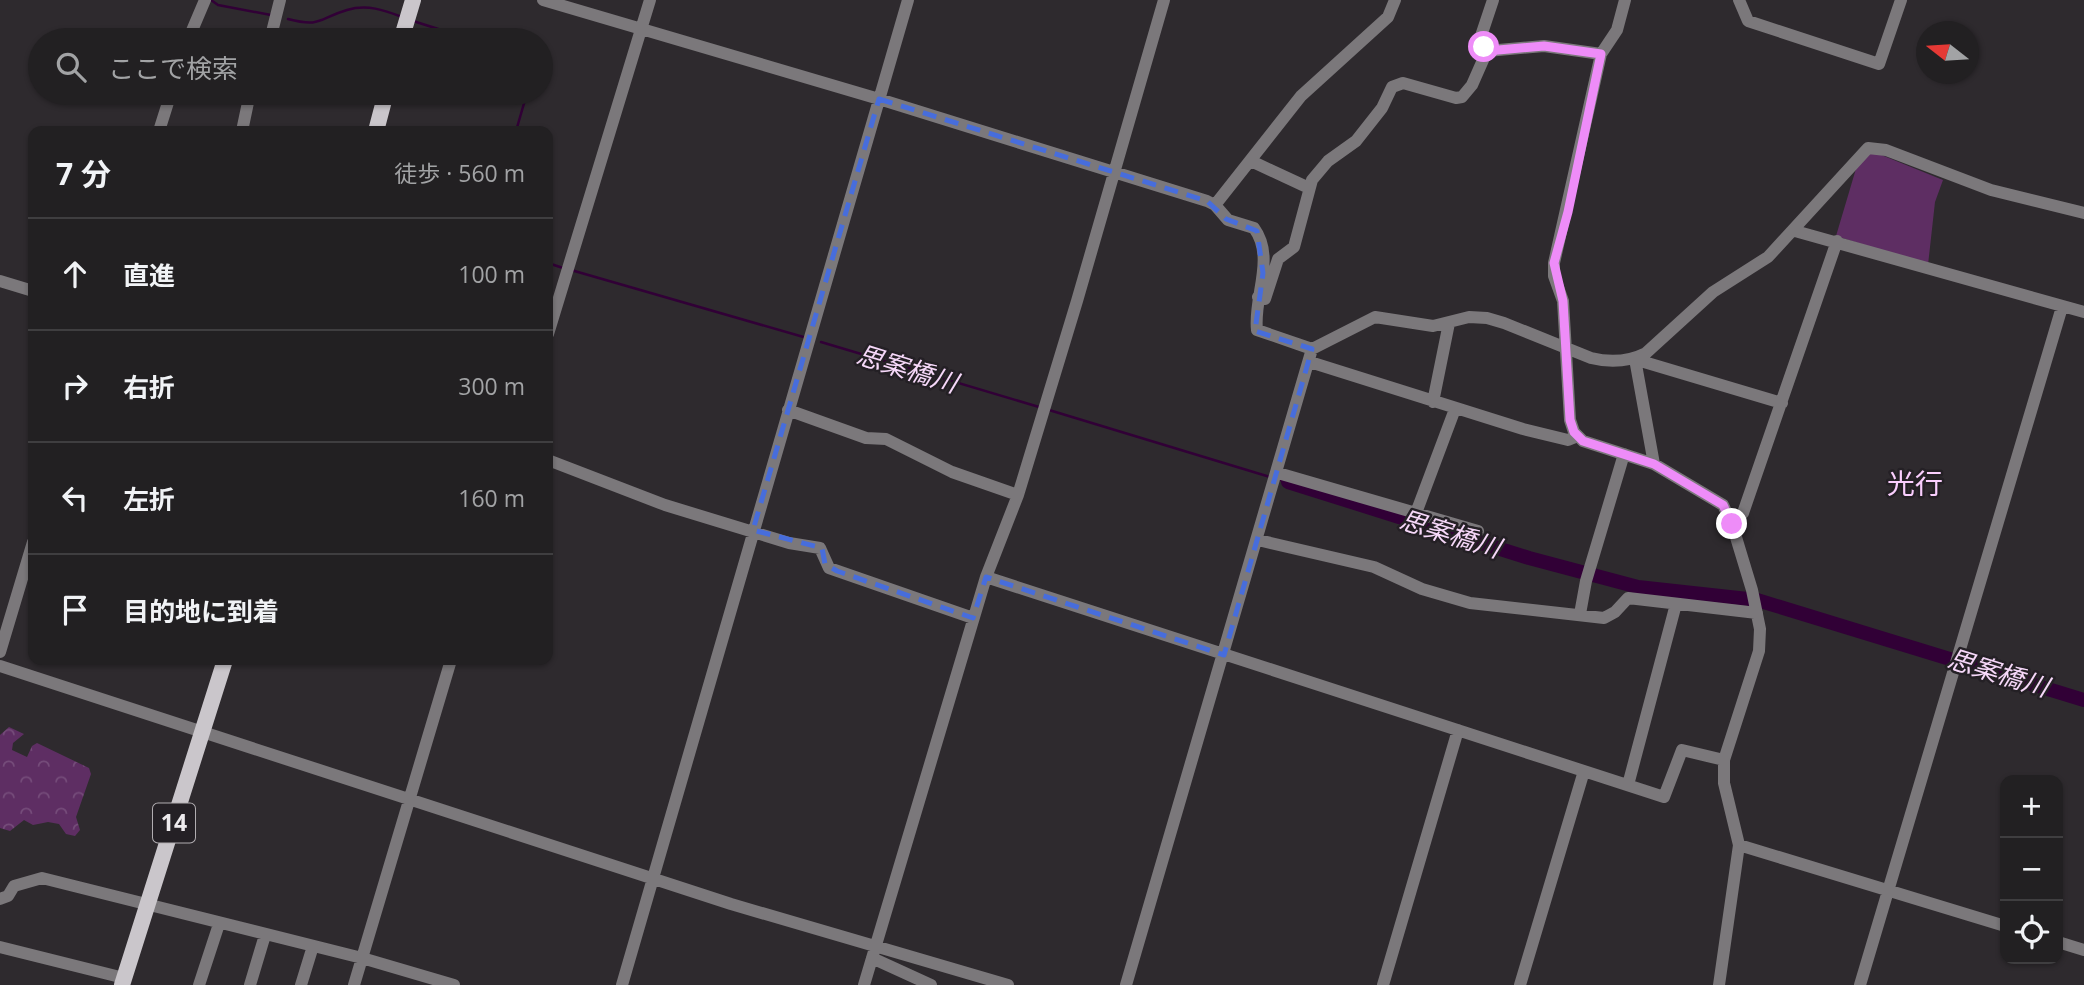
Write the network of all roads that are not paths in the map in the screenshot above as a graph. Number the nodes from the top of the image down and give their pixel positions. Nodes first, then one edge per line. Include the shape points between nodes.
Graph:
1 (205, 0) edge
2 (280, 0) edge
3 (413, 0) edge
4 (543, 0) edge
5 (650, 0) edge
6 (908, 0) edge
7 (1164, 0) edge
8 (1395, 0) edge
9 (1493, 0) edge
10 (1625, 0) edge
11 (1739, 0) edge
12 (1901, 0) edge
13 (193, 28) edge
14 (273, 28) edge
15 (405, 28) edge
16 (639, 29) junction
17 (1487, 51) junction
18 (1601, 54) junction
19 (879, 99) junction
20 (167, 105) edge
21 (247, 105) edge
22 (383, 105) edge
23 (161, 126) edge
24 (243, 126) edge
25 (377, 126) edge
26 (1251, 162) junction
27 (1113, 173) junction
28 (1308, 188) junction
29 (1215, 205) junction
30 (2084, 214) edge
31 (1795, 231) junction
32 (1838, 241) junction
33 (0, 281) edge
34 (28, 289) edge
35 (1258, 297) junction
36 (2062, 307) junction
37 (2084, 312) edge
38 (553, 317) edge
39 (1449, 323) junction
40 (1565, 346) junction
41 (1311, 355) junction
42 (1636, 358) junction
43 (1433, 402) junction
44 (1782, 403) junction
45 (1455, 409) junction
46 (788, 410) junction
47 (1578, 436) junction
48 (1624, 454) junction
49 (553, 462) edge
50 (1654, 464) junction
51 (1276, 477) junction
52 (1018, 495) junction
53 (1416, 513) junction
54 (1732, 524) junction
55 (753, 530) junction
56 (1478, 531) dead end
57 (1258, 540) junction
58 (28, 559) edge
59 (986, 577) junction
60 (1676, 604) junction
61 (1757, 613) junction
62 (1580, 614) junction
63 (973, 618) junction
64 (0, 652) edge
65 (1224, 655) junction
66 (223, 665) edge
67 (450, 665) edge
68 (0, 666) edge
69 (1458, 730) junction
70 (202, 733) junction
71 (1724, 760) junction
72 (1584, 771) junction
73 (1628, 785) junction
74 (409, 801) junction
75 (1739, 845) junction
76 (654, 879) junction
77 (1889, 891) junction
78 (0, 899) edge
79 (148, 904) junction
80 (219, 924) junction
81 (2000, 924) edge
82 (265, 935) junction
83 (2063, 944) edge
84 (313, 946) junction
85 (0, 947) edge
86 (2084, 950) edge
87 (874, 952) junction
88 (362, 958) junction
89 (123, 982) edge
90 (199, 985) edge
91 (250, 985) edge
92 (300, 985) edge
93 (354, 985) edge
94 (454, 985) edge
95 (622, 985) edge
96 (864, 985) edge
97 (931, 985) edge
98 (1008, 985) edge
99 (1126, 985) edge
100 (1383, 985) edge
101 (1520, 985) edge
102 (1719, 985) edge
103 (1860, 985) edge

1 - 13 street
2 - 14 street
3 - 15 main road
4 - 16 street
5 - 16 street
6 - 19 street
7 - 27 street
8 - 26 street via 1388,16 1301,96
9 - 17 street via 1481,36
10 - 18 street via 1617,30
11 - 12 street via 1748,20 1879,64
16 - 19 street
16 - 38 street
17 - 18 street via 1544,46
17 - 28 street via 1462,97 1403,83 1392,86 1382,108 1356,141 1328,162
18 - 40 street via 1554,263 1563,301
19 - 27 street
19 - 46 street
20 - 23 street
21 - 24 street
22 - 25 main road
26 - 28 street
26 - 29 street
27 - 29 street
27 - 52 street
28 - 35 street via 1294,247 1278,259 1269,294 1265,299
29 - 35 street via 1228,220 1257,231 1263,251
30 - 31 street via 1991,190 1875,148 1863,151
31 - 32 street
31 - 42 street via 1768,257 1713,292
32 - 36 street
32 - 44 street
33 - 34 street
35 - 41 street via 1257,330
36 - 37 street
36 - 77 street
39 - 40 street via 1487,318
39 - 41 street via 1417,326 1375,317
39 - 43 street
40 - 42 street via 1605,361
40 - 47 street via 1570,420
41 - 43 street
41 - 51 street
42 - 44 street
42 - 50 street
43 - 45 street
44 - 54 street via 1743,513
45 - 47 street via 1555,438
45 - 53 street
46 - 52 street via 866,438 886,439 938,467
46 - 55 street
47 - 48 street
48 - 50 street
48 - 62 street
49 - 55 street via 665,505
50 - 54 street via 1723,505
51 - 53 street
51 - 57 street
52 - 59 street
53 - 56 street
54 - 61 street
55 - 63 street via 820,548 829,568
55 - 76 street
57 - 62 street via 1374,567 1440,596 1491,607
57 - 65 street
58 - 64 street
59 - 63 street
59 - 65 street
60 - 61 street
60 - 62 street via 1628,598 1604,618
60 - 73 street
61 - 71 street via 1759,651
63 - 87 street
65 - 69 street
65 - 99 street
66 - 70 main road, 14
67 - 74 street
68 - 70 street
69 - 72 street
69 - 100 street
70 - 74 street
70 - 79 main road, 14
71 - 73 street via 1682,750 1664,797
71 - 75 street via 1724,783
72 - 73 street
72 - 101 street
74 - 76 street
74 - 88 street
75 - 77 street
75 - 102 street
76 - 87 street
76 - 95 street
77 - 81 street
77 - 103 street
78 - 79 street via 15,886 42,878
79 - 80 street
79 - 89 main road, 14
80 - 82 street
80 - 90 street
82 - 84 street
82 - 91 street
83 - 86 street
84 - 88 street
84 - 92 street
85 - 89 street
87 - 96 street
87 - 97 street
87 - 98 street
88 - 93 street
88 - 94 street

